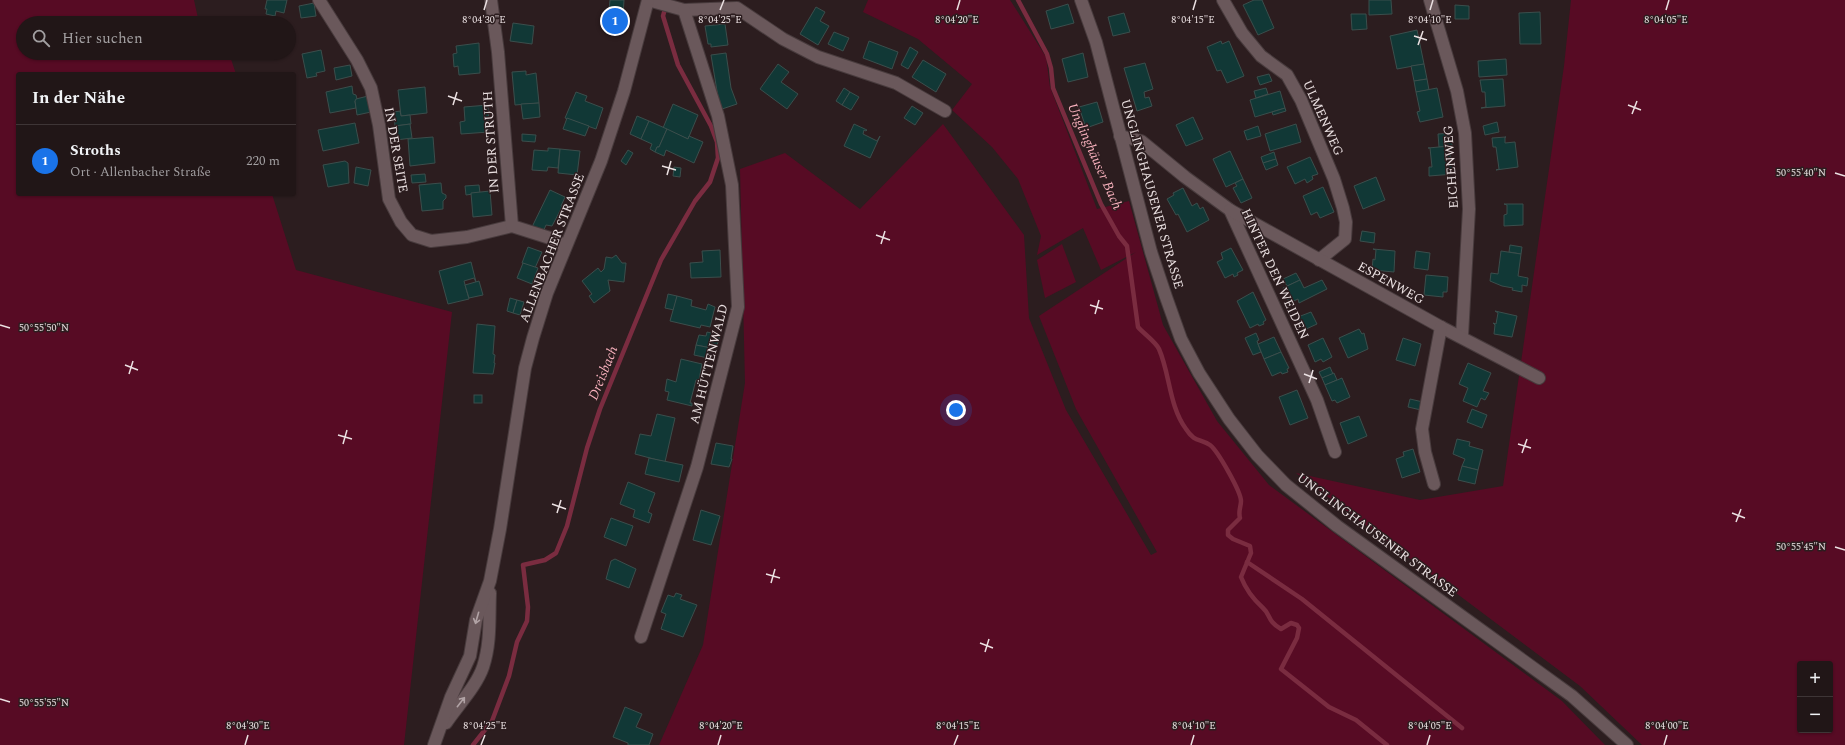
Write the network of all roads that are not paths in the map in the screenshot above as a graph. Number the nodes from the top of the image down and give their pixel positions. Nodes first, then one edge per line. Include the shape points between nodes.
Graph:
1 (319, 0) edge
2 (491, 0) edge
3 (1081, 0) edge
4 (1223, 0) edge
5 (1430, 0) edge
6 (652, 1) edge
7 (738, 4) edge
8 (678, 8) junction
9 (945, 111) dead end
10 (1120, 136) junction
11 (1230, 210) junction
12 (512, 226) junction
13 (565, 246) junction
14 (1320, 260) junction
15 (1441, 326) junction
16 (1462, 336) junction
17 (1539, 378) dead end
18 (1335, 452) dead end
19 (1434, 484) dead end
20 (641, 637) dead end
21 (436, 739) edge
22 (1627, 745) edge

1 - 12 street, IN DER SEITE via 357,60 371,88 389,199 404,227 412,235 431,241 467,237
2 - 12 street, IN DER STRUTH via 498,52
3 - 10 street, UNGLINGHAUSENER STRASSE via 1096,42
4 - 14 street, ULMENWEG via 1242,33 1261,56 1287,75 1301,100 1334,179 1346,222 1345,239
5 - 16 street, EICHENWEG via 1457,91 1465,133 1468,217
6 - 8 street
6 - 13 street, ALLENBACHER STRASSE via 600,161
7 - 8 street
7 - 9 street via 784,39 818,57 896,83
8 - 20 street, AM HÜTTENWALD via 718,116 732,185 738,308 698,467
10 - 11 street, HINTER DEN WEIDEN via 1141,141
10 - 22 street, UNGLINGHAUSENER STRASSE via 1151,252 1181,339 1199,373 1229,419 1257,455 1286,485 1337,526 1572,696
11 - 14 street, ESPENWEG
11 - 18 street, HINTER DEN WEIDEN via 1318,400
12 - 13 street via 553,239
13 - 21 street, ALLENBACHER STRASSE via 547,293 525,368 490,581 476,620 470,656 451,697
14 - 15 street, ESPENWEG
15 - 16 street, ESPENWEG
15 - 19 street via 1422,429 1424,452
16 - 17 street, ESPENWEG

